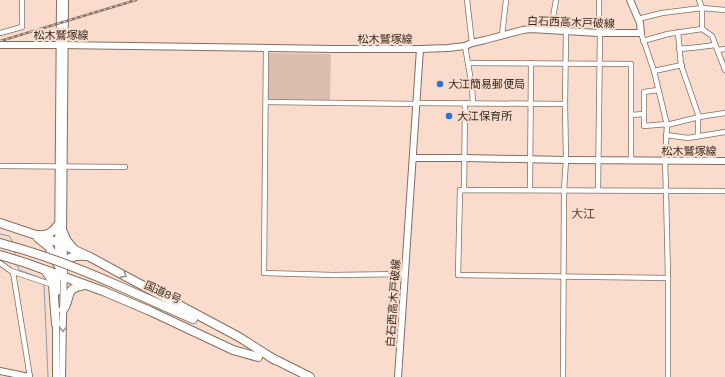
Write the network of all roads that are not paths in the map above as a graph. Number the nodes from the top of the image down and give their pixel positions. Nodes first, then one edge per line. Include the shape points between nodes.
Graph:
1 (22, 0) edge
2 (60, 0) edge
3 (65, 0) edge
4 (467, 0) edge
5 (506, 0) edge
6 (556, 0) edge
7 (599, 0) edge
8 (630, 0) edge
9 (699, 0) edge
10 (702, 8) junction
11 (725, 10) edge
12 (638, 19) junction
13 (551, 29) junction
14 (702, 29) junction
15 (566, 31) junction
16 (600, 32) junction
17 (678, 32) junction
18 (0, 33) edge
19 (641, 34) junction
20 (502, 35) junction
21 (643, 41) junction
22 (472, 43) junction
23 (0, 45) edge
24 (62, 45) junction
25 (715, 45) junction
26 (465, 46) junction
27 (266, 48) junction
28 (420, 49) junction
29 (679, 49) junction
30 (725, 49) edge
31 (718, 50) junction
32 (468, 63) junction
33 (531, 63) junction
34 (566, 64) junction
35 (599, 64) junction
36 (682, 65) junction
37 (725, 70) edge
38 (654, 71) junction
39 (658, 90) junction
40 (266, 102) junction
41 (465, 103) junction
42 (473, 103) junction
43 (417, 104) junction
44 (531, 104) junction
45 (565, 104) junction
46 (725, 113) edge
47 (644, 114) junction
48 (631, 115) junction
49 (698, 117) junction
50 (667, 125) junction
51 (725, 132) edge
52 (666, 135) junction
53 (698, 136) junction
54 (413, 158) junction
55 (465, 158) junction
56 (531, 159) junction
57 (566, 160) junction
58 (599, 160) junction
59 (631, 160) junction
60 (664, 160) junction
61 (725, 161) edge
62 (0, 166) edge
63 (61, 167) junction
64 (125, 168) dead end
65 (530, 189) junction
66 (464, 190) junction
67 (564, 190) junction
68 (598, 190) junction
69 (666, 191) junction
70 (725, 191) edge
71 (0, 223) edge
72 (60, 229) junction
73 (33, 234) junction
74 (0, 243) edge
75 (60, 243) junction
76 (0, 249) edge
77 (13, 249) junction
78 (74, 250) junction
79 (0, 256) edge
80 (90, 257) junction
81 (0, 263) edge
82 (60, 269) junction
83 (45, 270) junction
84 (13, 272) junction
85 (405, 274) junction
86 (564, 276) junction
87 (668, 278) junction
88 (53, 285) junction
89 (85, 285) junction
90 (118, 288) junction
91 (63, 310) junction
92 (56, 324) junction
93 (258, 357) junction
94 (275, 360) junction
95 (0, 371) edge
96 (29, 377) edge
97 (56, 377) edge
98 (62, 377) edge
99 (298, 377) edge
100 (310, 377) edge
101 (398, 377) edge
102 (563, 377) edge
103 (668, 377) edge

1 - 18 street via 22,27
2 - 24 main road
3 - 24 main road
4 - 22 street
5 - 20 street
6 - 13 street
7 - 16 street
8 - 12 main road
9 - 10 street
10 - 11 street
10 - 12 street
10 - 14 street
12 - 19 main road
13 - 15 main road, 白石西高木戸破線
13 - 20 main road, 白石西高木戸破線 via 530,29
14 - 17 street
14 - 25 street via 712,36
15 - 16 main road, 白石西高木戸破線
15 - 34 street
16 - 19 main road, 白石西高木戸破線
16 - 35 street
17 - 21 street
17 - 29 street
19 - 21 street
20 - 22 main road, 白石西高木戸破線
21 - 38 street
22 - 26 main road, 白石西高木戸破線
23 - 24 main road, 松木鷲塚線
24 - 27 main road, 松木鷲塚線
24 - 63 main road
25 - 29 street
25 - 31 street
26 - 28 main road, 白石西高木戸破線
26 - 32 street
27 - 28 main road, 松木鷲塚線
27 - 40 street
28 - 43 main road, 松木鷲塚線
29 - 36 street
30 - 31 street
31 - 37 street
32 - 33 street
32 - 42 street
33 - 34 street
33 - 44 street
34 - 35 street
34 - 45 street
35 - 48 street via 631,64
35 - 58 street
36 - 38 street
36 - 49 street
38 - 39 street
39 - 47 street via 644,92
39 - 50 street
40 - 43 street
40 - 85 street via 264,273
41 - 42 street
41 - 43 street
41 - 55 street
42 - 44 street
43 - 54 main road, 松木鷲塚線
44 - 45 street
44 - 56 street
45 - 57 street
46 - 49 street
47 - 48 street
47 - 50 street via 644,126
48 - 59 street
49 - 50 street
49 - 53 street
50 - 52 street
51 - 53 street
52 - 53 street via 688,138
52 - 60 street
54 - 55 main road, 松木鷲塚線
54 - 85 main road, 白石西高木戸破線
55 - 56 main road, 松木鷲塚線
55 - 66 street
56 - 57 main road, 松木鷲塚線
56 - 65 street
57 - 58 main road, 松木鷲塚線
57 - 67 street
58 - 59 main road, 松木鷲塚線
58 - 68 street
59 - 60 main road, 松木鷲塚線
60 - 61 main road, 松木鷲塚線
60 - 69 street
62 - 63 street
63 - 64 street
63 - 72 main road
65 - 66 street
65 - 67 street
66 - 86 street via 460,190 458,275
67 - 68 street
67 - 86 street
68 - 69 street
69 - 70 street
69 - 87 street
71 - 73 highway
72 - 73 highway via 44,236
72 - 75 main road
72 - 78 highway
73 - 75 highway
73 - 82 highway via 49,247
74 - 77 highway, 国道8号
75 - 78 highway
75 - 82 main road
76 - 77 highway, 国道8号
77 - 90 highway, 国道8号
78 - 80 highway
79 - 83 highway
80 - 82 highway via 73,256
80 -> 94 highway via 240,337
81 - 84 street
82 - 83 highway
82 - 89 highway
82 - 91 main road
82 - 92 main road
83 - 88 highway
84 - 88 street
84 - 96 street
85 - 101 main road, 白石西高木戸破線
86 - 87 street
86 - 102 street
87 - 103 street
88 - 92 highway
89 - 91 highway via 73,288
89 - 93 highway via 150,311 233,350
90 - 93 highway, 国道8号
90 - 94 highway, 国道8号 via 196,320
91 -> 98 main road
92 - 97 main road
93 - 99 highway, 国道8号
94 - 100 highway, 国道8号
95 - 96 main road

